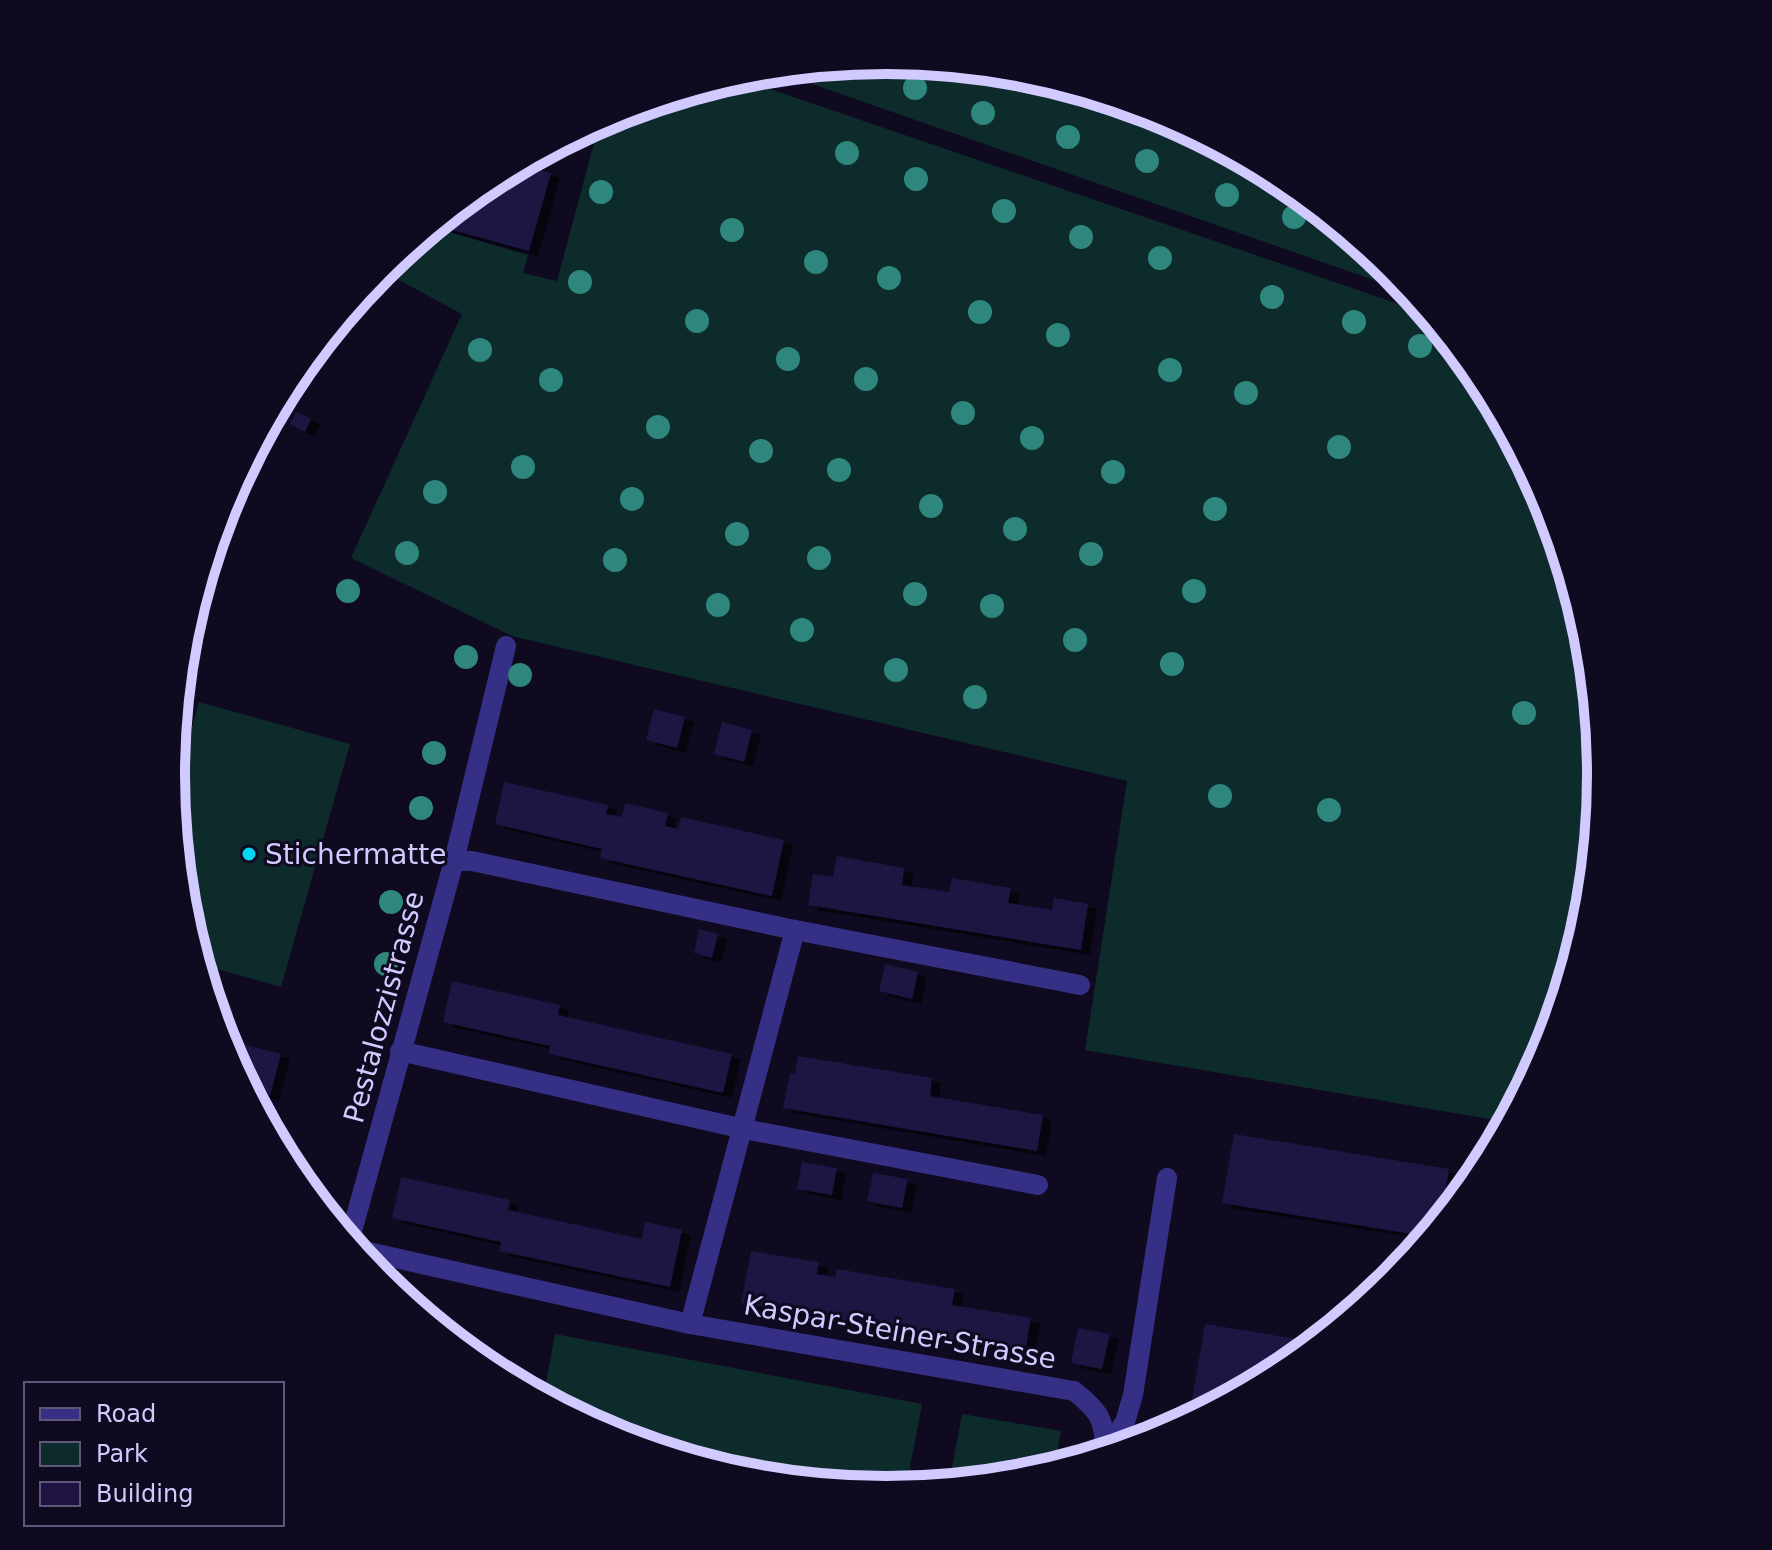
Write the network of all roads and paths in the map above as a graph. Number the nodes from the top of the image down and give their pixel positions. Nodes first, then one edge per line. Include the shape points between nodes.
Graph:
1 (506, 646) dead end
2 (454, 861) junction
3 (795, 930) junction
4 (1080, 985) dead end
5 (400, 1051) junction
6 (744, 1129) junction
7 (1167, 1178) dead end
8 (1038, 1185) dead end
9 (352, 1229) edge
10 (374, 1253) edge
11 (690, 1324) junction
12 (1112, 1439) edge
13 (1105, 1441) edge

1 - 2 street, Pestalozzistrasse
2 - 3 street
2 - 5 street, Pestalozzistrasse
3 - 4 street
3 - 6 street
5 - 6 street
5 - 9 street, Pestalozzistrasse
6 - 8 street
6 - 11 street
7 - 12 street via 1133,1395 1125,1422
10 - 11 street, Kaspar-Steiner-Strasse
11 - 13 street, Kaspar-Steiner-Strasse via 1074,1391 1098,1411

